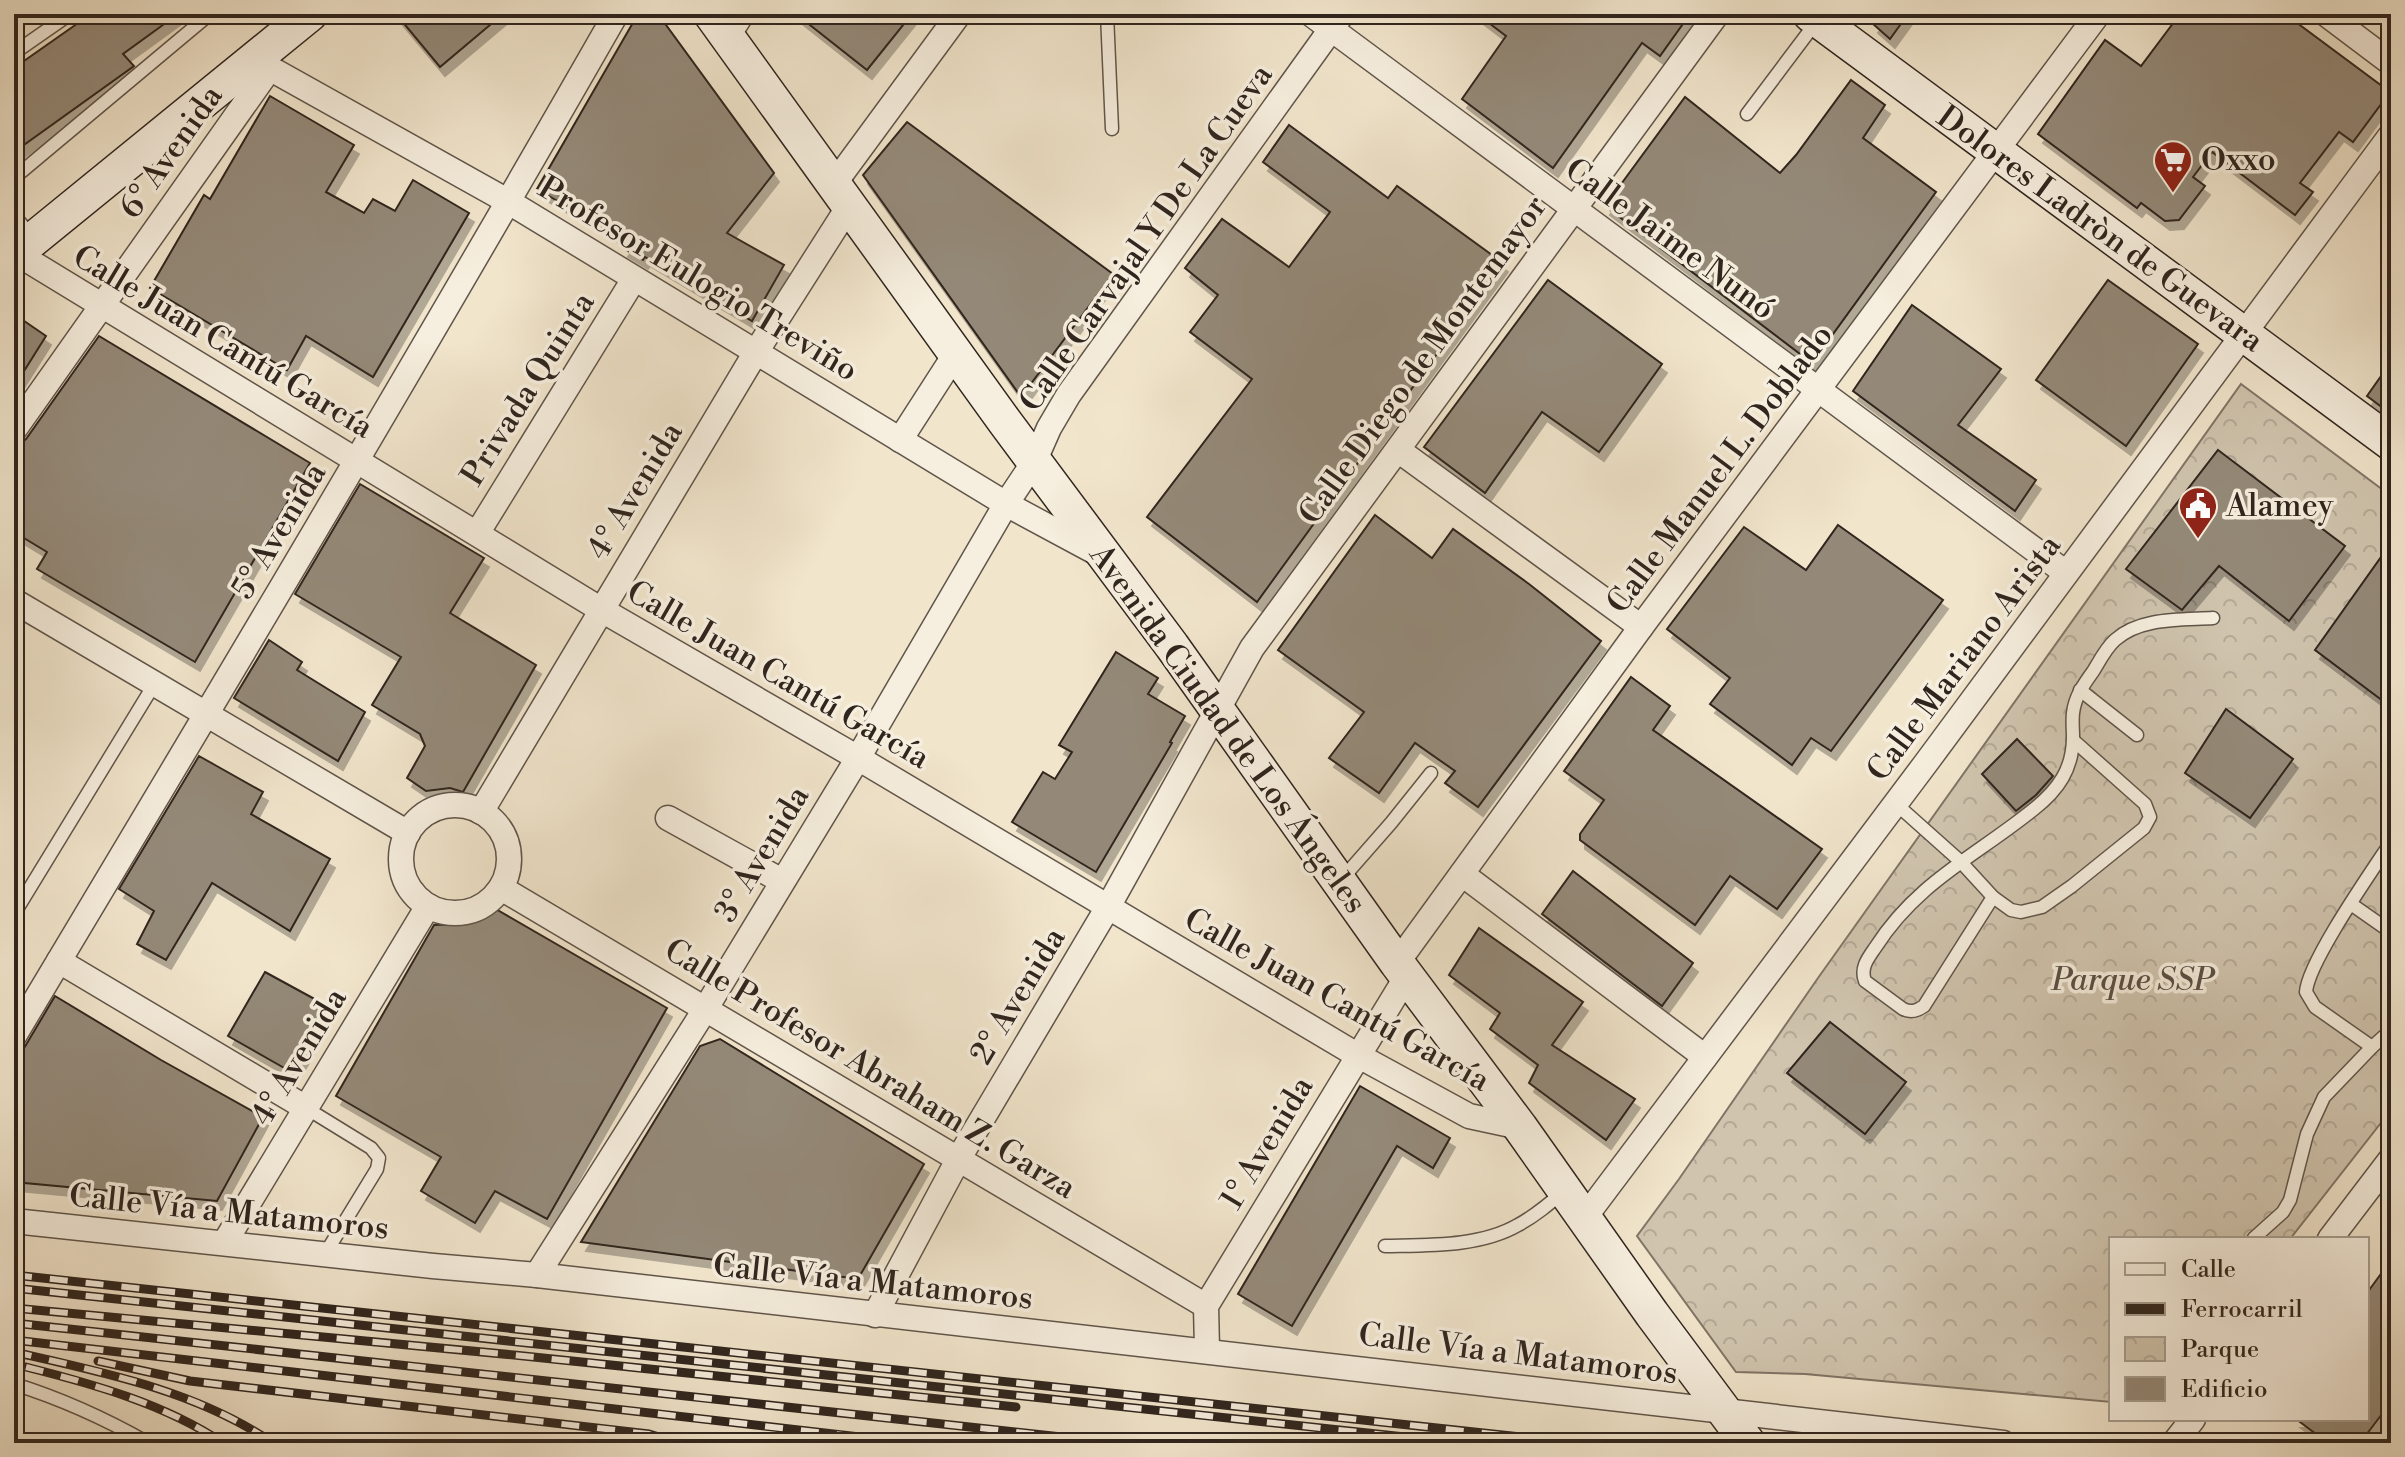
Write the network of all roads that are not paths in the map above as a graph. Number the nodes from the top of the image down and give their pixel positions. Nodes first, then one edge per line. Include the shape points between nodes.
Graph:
1 (70, 14) edge
2 (210, 14) edge
3 (310, 14) edge
4 (616, 14) edge
5 (711, 14) edge
6 (959, 14) edge
7 (1107, 14) edge
8 (1311, 14) edge
9 (1717, 14) edge
10 (2098, 14) edge
11 (2326, 14) edge
12 (1814, 17) edge
13 (1337, 22) edge
14 (740, 28) edge
15 (14, 53) edge
16 (2391, 63) edge
17 (263, 64) junction
18 (1747, 114) dead end
19 (1112, 129) dead end
20 (2391, 135) edge
21 (1995, 152) junction
22 (14, 178) edge
23 (841, 195) junction
24 (509, 202) junction
25 (1574, 208) junction
26 (19, 240) edge
27 (634, 279) junction
28 (101, 307) junction
29 (2243, 334) junction
30 (756, 352) junction
31 (956, 353) junction
32 (1820, 390) junction
33 (14, 430) edge
34 (900, 440) junction
35 (2391, 443) edge
36 (1398, 450) junction
37 (358, 462) junction
38 (1034, 462) junction
39 (1006, 504) junction
40 (478, 532) junction
41 (1105, 557) junction
42 (2066, 573) junction
43 (14, 601) edge
44 (600, 609) junction
45 (2213, 618) dead end
46 (1641, 627) junction
47 (155, 683) junction
48 (2080, 690) junction
49 (1218, 710) junction
50 (205, 712) junction
51 (2137, 735) dead end
52 (2073, 740) junction
53 (858, 758) junction
54 (1431, 773) dead end
55 (1895, 803) junction
56 (481, 812) junction
57 (668, 818) dead end
58 (408, 833) junction
59 (2391, 842) edge
60 (1960, 861) junction
61 (1462, 874) junction
62 (782, 881) junction
63 (1338, 882) junction
64 (501, 888) junction
65 (1993, 897) junction
66 (2351, 904) junction
67 (428, 906) junction
68 (1108, 907) junction
69 (14, 914) edge
70 (2391, 932) edge
71 (59, 961) junction
72 (1402, 970) junction
73 (706, 1008) junction
74 (2391, 1030) edge
75 (14, 1036) edge
76 (2372, 1047) junction
77 (1357, 1055) junction
78 (1705, 1057) junction
79 (306, 1108) junction
80 (1520, 1127) junction
81 (959, 1158) junction
82 (2391, 1159) edge
83 (1566, 1190) junction
84 (1585, 1217) junction
85 (14, 1221) edge
86 (2255, 1237) edge
87 (2332, 1237) edge
88 (225, 1242) junction
89 (1385, 1246) dead end
90 (325, 1254) junction
91 (537, 1275) junction
92 (1206, 1306) junction
93 (875, 1315) junction
94 (1207, 1350) junction
95 (14, 1384) edge
96 (1725, 1411) junction
97 (2191, 1421) edge
98 (148, 1443) edge
99 (1748, 1443) edge
100 (2003, 1443) edge
101 (2174, 1443) edge

1 - 15 lane
2 - 22 lane
3 - 17 street
4 - 24 street, 5° Avenida
5 - 14 street, Avenida Ciudad de Los Ángeles
6 - 23 street, 4° Avenida
7 - 19 lane
8 - 13 street, Calle Jaime Nunó
9 - 25 street, Calle Diego de Montemayor
10 - 21 street, Calle Manuel L. Doblado
11 - 16 street
12 - 18 lane
12 - 21 street, Dolores Ladròn de Guevara
13 - 25 street, Calle Jaime Nunó
13 - 38 street, Calle Carvajal Y De La Cueva via 1087,369
14 - 23 street, Avenida Ciudad de Los Ángeles
17 - 24 street, Profesor Eulogio Treviño
17 - 26 street
17 - 28 street, 6° Avenida
20 - 29 street, Calle Mariano Arista
21 - 29 street, Dolores Ladròn de Guevara
21 - 32 street, Calle Manuel L. Doblado
23 - 30 street, 4° Avenida
23 - 31 street, Avenida Ciudad de Los Ángeles
24 - 27 street, Profesor Eulogio Treviño
24 - 37 street, 5° Avenida
25 - 32 street, Calle Jaime Nunó
25 - 36 street, Calle Diego de Montemayor
26 - 28 street, Calle Juan Cantú García
27 - 30 street, Profesor Eulogio Treviño
27 - 40 street, Privada Quinta
28 - 33 street, 6° Avenida
28 - 37 street, Calle Juan Cantú García
29 - 35 street, Dolores Ladròn de Guevara
29 - 42 street, Calle Mariano Arista
30 - 34 street, Profesor Eulogio Treviño
30 - 44 street, 4° Avenida
31 - 34 street
31 - 38 street, Avenida Ciudad de Los Ángeles
32 - 42 street, Calle Jaime Nunó
32 - 46 street, Calle Manuel L. Doblado
34 - 39 street, Profesor Eulogio Treviño
36 - 46 street
36 - 49 street, Calle Diego de Montemayor via 1252,648
37 - 40 street, Calle Juan Cantú García
37 - 50 street, 5° Avenida
38 - 39 street, 3° Avenida
38 - 41 street, Avenida Ciudad de Los Ángeles
39 - 41 street, Profesor Eulogio Treviño
39 - 53 street, 3° Avenida
40 - 44 street, Calle Juan Cantú García
41 - 49 street, Avenida Ciudad de Los Ángeles
42 - 55 street, Calle Mariano Arista
43 - 47 street
44 - 53 street, Calle Juan Cantú García
44 - 56 street, 4° Avenida
45 - 48 lane via 2161,621 2125,632
46 - 61 street, Calle Manuel L. Doblado
47 - 50 street
47 - 69 lane
48 - 51 lane
48 - 52 lane
49 - 63 street, Avenida Ciudad de Los Ángeles
49 - 68 street, 2° Avenida
50 - 58 street
50 - 71 street, 5° Avenida
52 - 60 lane via 2069,765 2052,793
52 - 65 lane via 2145,804 2148,823 2042,907 2011,910
53 - 62 street, 3° Avenida
53 - 68 street, Calle Juan Cantú García
54 - 63 lane
55 - 60 lane
55 - 78 street, Calle Mariano Arista
56 - 58 street via 440,808 418,820
56 - 64 street via 500,830 509,855
57 - 62 street
58 - 67 street via 401,867 417,898
59 - 66 lane
60 - 65 lane
60 - 65 lane via 1888,927 1866,960 1865,981 1908,1012 1919,1010
61 - 72 street, Calle Manuel L. Doblado
61 - 78 street
62 - 73 street, 3° Avenida
63 - 72 street, Avenida Ciudad de Los Ángeles
64 - 67 street via 488,903 470,911 450,913
64 - 73 street, Calle Profesor Abraham Z. Garza
66 - 70 lane
66 - 76 lane via 2306,992 2315,1007
67 - 79 street, 4° Avenida
68 - 77 street, Calle Juan Cantú García
68 - 81 street, 2° Avenida
71 - 75 street, 5° Avenida
71 - 79 street
72 - 77 street, 1° Avenida
72 - 80 street, Avenida Ciudad de Los Ángeles
73 - 81 street, Calle Profesor Abraham Z. Garza
73 - 91 street, 3° Avenida
74 - 76 lane
76 - 86 lane via 2324,1097 2307,1134 2290,1200
77 - 80 street, Calle Juan Cantú García via 1469,1116
77 - 92 street, 1° Avenida
78 - 84 street, Calle Mariano Arista
79 - 88 street, 4° Avenida
79 - 90 lane via 379,1158
80 - 83 street, Avenida Ciudad de Los Ángeles
81 - 92 street, Calle Profesor Abraham Z. Garza
81 - 93 street, 2° Avenida
82 - 87 street
83 - 84 street, Avenida Ciudad de Los Ángeles
83 - 89 lane via 1516,1227 1487,1237
84 - 96 street, Avenida Ciudad de Los Ángeles
85 - 88 street, Calle Vía a Matamoros
88 - 90 street, Calle Vía a Matamoros
90 - 91 street, Calle Vía a Matamoros
91 - 93 street, Calle Vía a Matamoros
92 - 94 street
93 - 94 street, Calle Vía a Matamoros
94 - 96 street, Calle Vía a Matamoros
95 - 98 lane via 100,1416
96 - 99 street, Avenida Ciudad de Los Ángeles
96 - 100 street, Calle Vía a Matamoros
97 - 101 street

